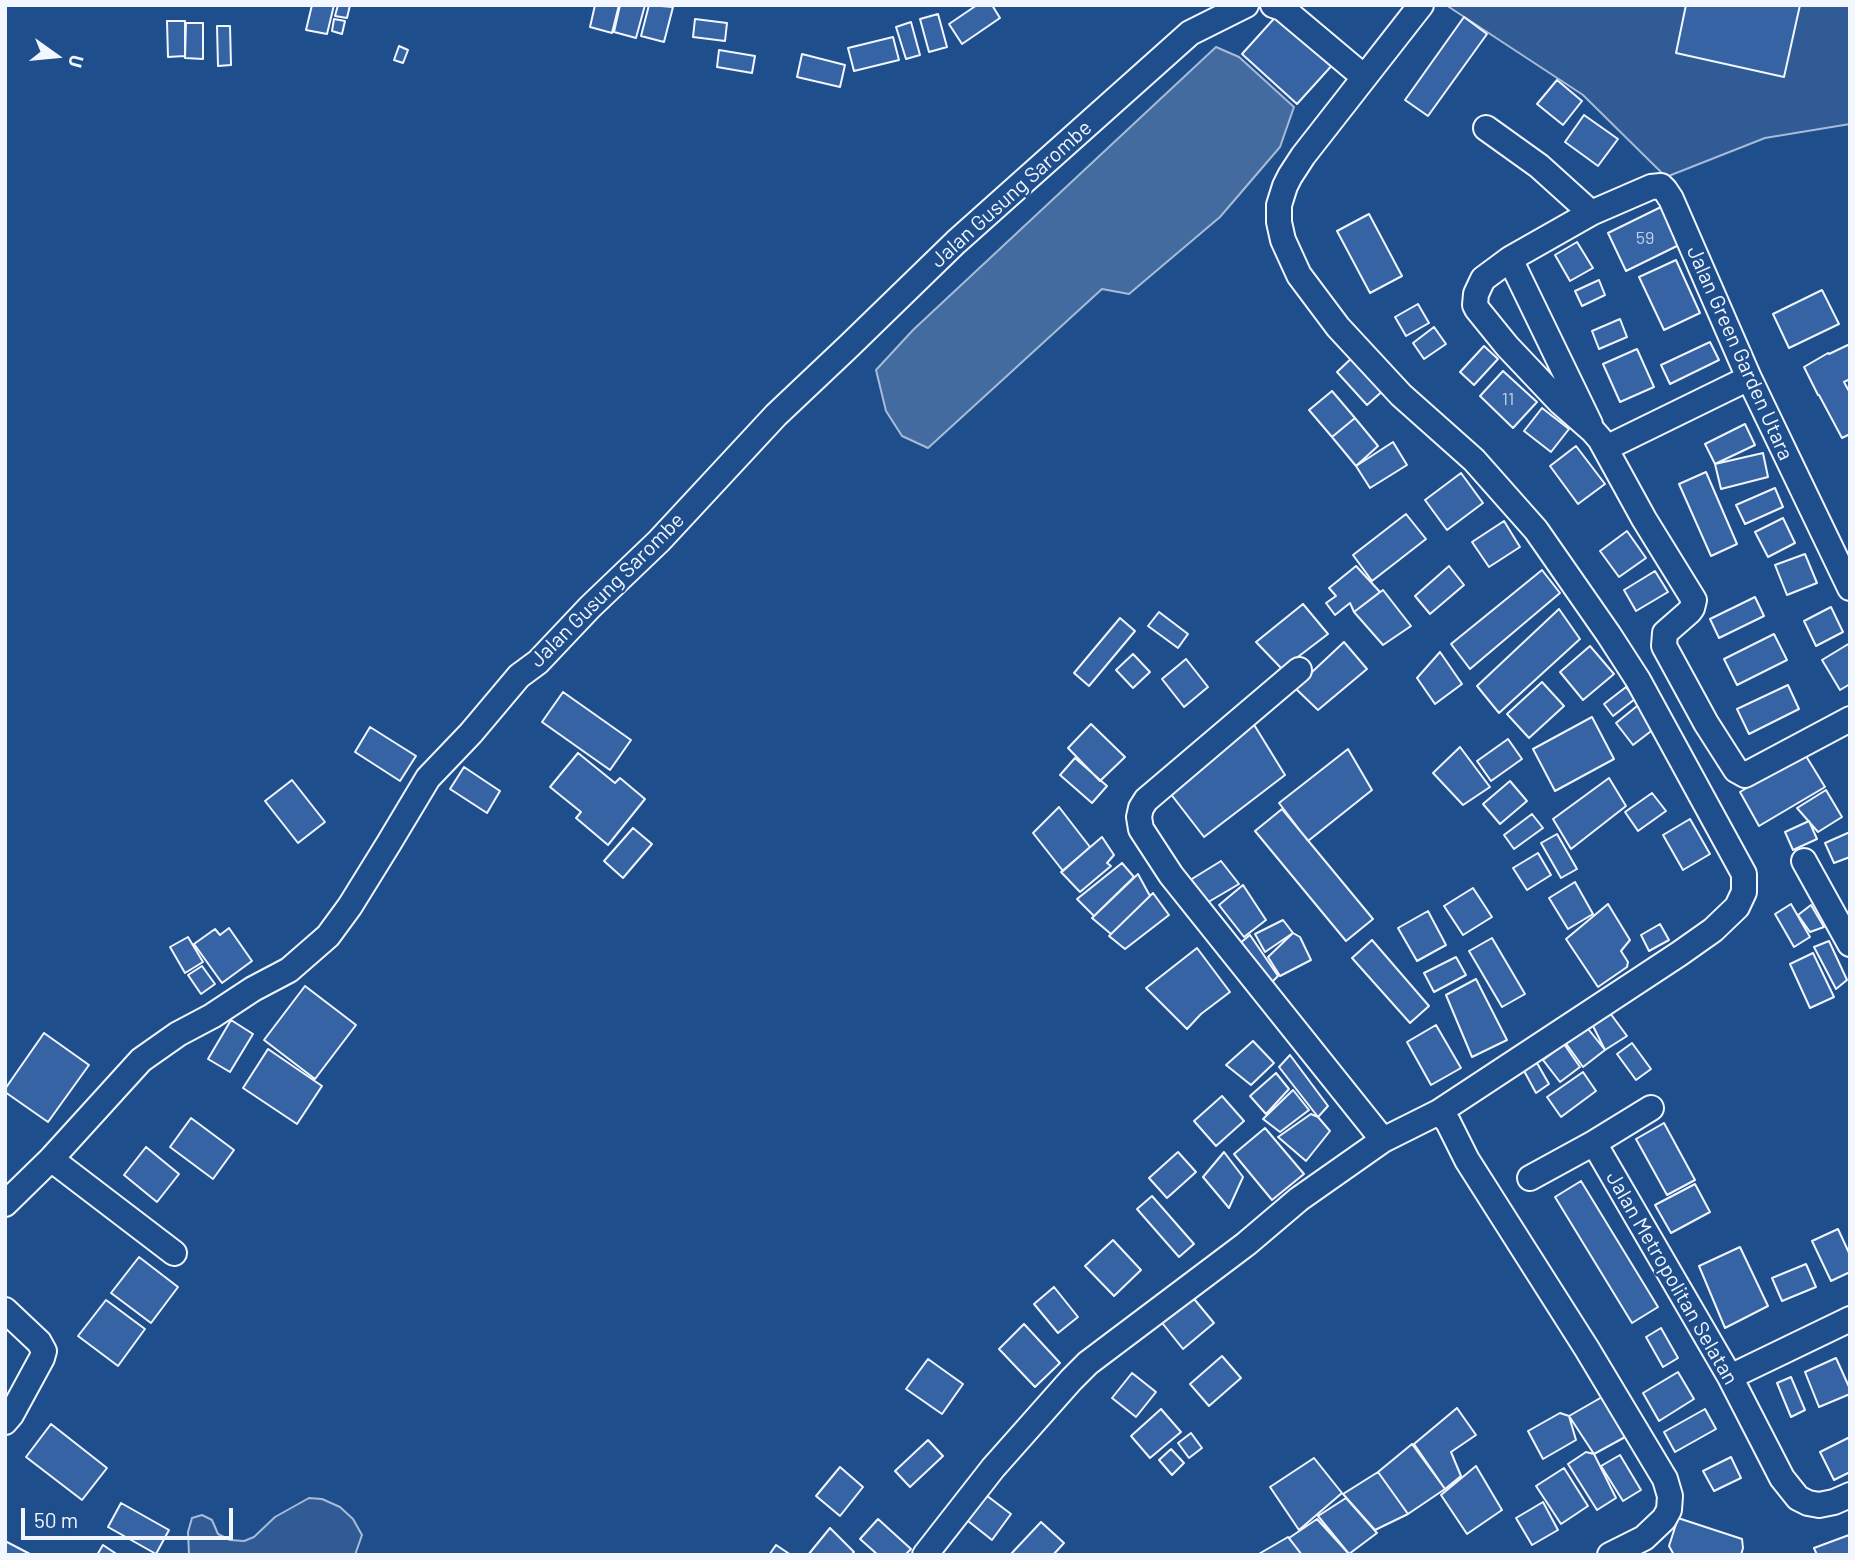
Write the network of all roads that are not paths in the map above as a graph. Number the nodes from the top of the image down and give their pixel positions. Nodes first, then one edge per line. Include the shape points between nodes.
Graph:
1 (1246, 5) edge
2 (1273, 5) edge
3 (1421, 5) edge
4 (1364, 77) junction
5 (1486, 128) dead end
6 (1587, 216) junction
7 (1510, 260) junction
8 (1749, 378) junction
9 (1600, 440) junction
10 (1850, 588) edge
11 (1300, 670) dead end
12 (1850, 719) edge
13 (1804, 861) dead end
14 (1850, 944) edge
15 (1651, 1108) dead end
16 (1439, 1112) junction
17 (1383, 1140) junction
18 (1594, 1143) junction
19 (51, 1159) junction
20 (1530, 1178) dead end
21 (5, 1205) edge
22 (174, 1253) dead end
23 (5, 1310) edge
24 (1850, 1319) edge
25 (1730, 1377) junction
26 (5, 1422) edge
27 (1850, 1495) edge
28 (925, 1555) edge
29 (1610, 1555) edge

1 - 19 street, Jalan Gusung Sarombe via 1190,33 956,242 776,415 659,541 519,676 428,778 328,936 289,970 141,1060
2 - 4 street
3 - 4 street
4 - 16 street via 1303,156 1283,192 1279,222 1299,275 1370,362 1474,460 1536,530 1638,680 1744,874 1744,892 1737,907 1713,930
5 - 6 street via 1539,166
6 - 7 street
6 - 8 street, Jalan Green Garden Utara via 1651,187 1665,190
7 - 9 street
7 - 9 street via 1483,279 1475,305 1515,355
8 - 9 street
8 - 10 street, Jalan Green Garden Utara
9 - 12 street via 1694,600 1689,612 1665,633 1664,646 1737,771 1745,775
11 - 17 street via 1146,800 1139,817 1141,829 1171,875
13 - 14 street
15 - 18 street
16 - 17 street
16 - 29 street via 1665,1479 1670,1496 1664,1519 1644,1538
17 - 28 street via 1299,1199 1088,1363 993,1468
18 - 20 street
18 - 25 street, Jalan Metropolitan Selatan
19 - 21 street, Jalan Gusung Sarombe
19 - 22 street
23 - 26 street via 44,1351
24 - 25 street
25 - 27 street, Jalan Metropolitan Selatan via 1782,1478 1798,1498 1819,1505

